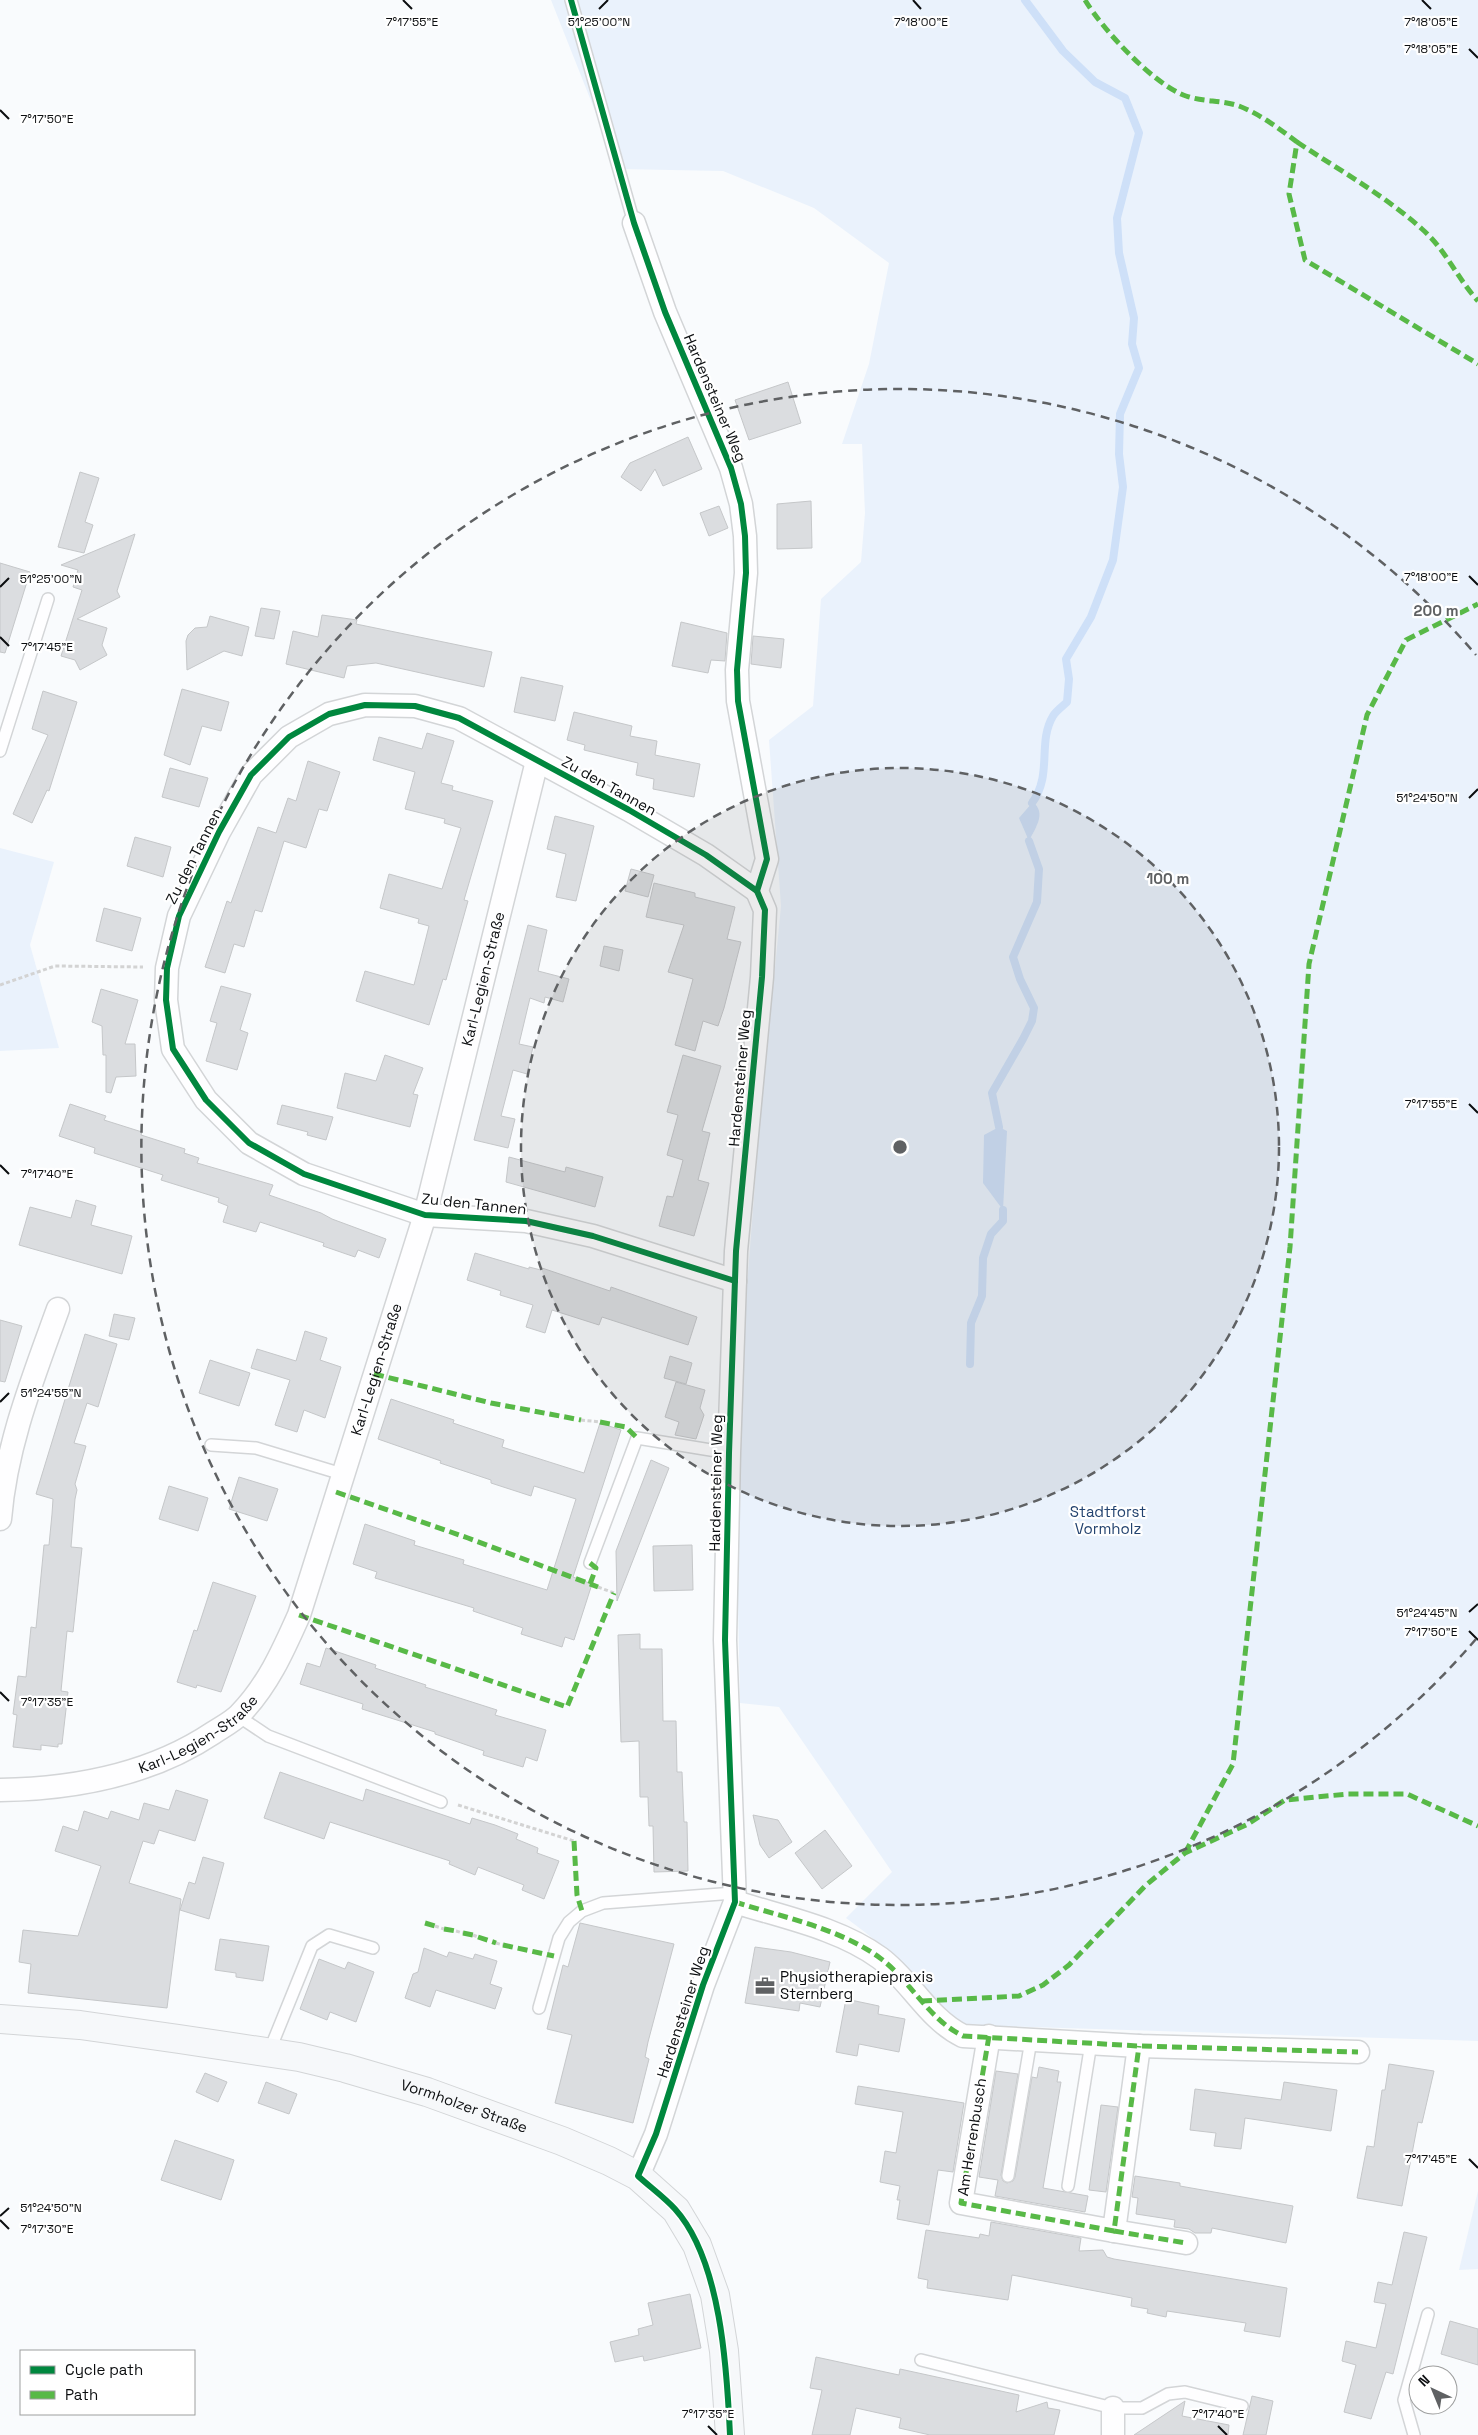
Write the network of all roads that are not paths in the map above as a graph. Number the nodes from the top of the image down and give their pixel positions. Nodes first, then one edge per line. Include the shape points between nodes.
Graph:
1 (571, 0) edge
2 (634, 223) joint
3 (48, 599) dead end
4 (0, 751) edge
5 (536, 761) junction
6 (757, 891) junction
7 (425, 1215) junction
8 (735, 1281) junction
9 (58, 1309) dead end
10 (210, 1445) dead end
11 (729, 1453) junction
12 (342, 1474) junction
13 (0, 1518) edge
14 (590, 1564) dead end
15 (238, 1716) junction
16 (0, 1790) edge
17 (441, 1802) road end
18 (734, 1897) junction
19 (373, 1948) dead end
20 (539, 2008) dead end
21 (0, 2019) edge
22 (989, 2036) junction
23 (1031, 2040) junction
24 (1091, 2044) junction
25 (1139, 2046) junction
26 (269, 2052) junction
27 (1358, 2052) dead end
28 (638, 2176) junction
29 (1008, 2176) dead end
30 (1068, 2186) dead end
31 (1114, 2231) junction
32 (1186, 2243) dead end
33 (1428, 2314) dead end
34 (921, 2360) dead end
35 (1242, 2406) dead end
36 (1113, 2408) junction
37 (730, 2435) edge
38 (1114, 2435) edge
39 (1414, 2435) edge

1 - 2 lane, Hardensteiner Weg
2 - 6 street, Hardensteiner Weg via 665,312 731,468 741,504 746,573 737,670 738,701 767,859
3 - 4 lane
5 - 6 street, Zu den Tannen via 706,855
5 - 7 street, Karl-Legien-Straße
5 - 7 street, Zu den Tannen via 459,718 415,706 364,705 329,714 289,737 251,775 219,832 179,916 168,968 166,1000 173,1049 206,1100 250,1143 304,1174
6 - 8 street, Hardensteiner Weg via 765,910 762,977
7 - 8 street, Zu den Tannen via 526,1221 593,1236
7 - 12 street, Karl-Legien-Straße
8 - 11 street, Hardensteiner Weg
9 - 13 street via 10,1448
10 - 12 lane via 256,1448
11 - 14 lane via 637,1438
11 - 18 street, Hardensteiner Weg via 725,1640
12 - 15 street, Karl-Legien-Straße via 299,1615 281,1657 258,1693
15 - 16 street, Karl-Legien-Straße via 191,1748 142,1769 86,1784
15 - 17 lane via 268,1736
18 - 20 lane via 603,1903 582,1911 568,1922 559,1938
18 - 22 street via 858,1944 881,1959 948,2028 964,2036
18 - 28 street, Hardensteiner Weg via 656,2134
19 - 26 lane via 329,1935 312,1946
21 - 26 main road, Vormholzer Straße via 80,2025
22 - 23 street
22 - 31 street, Am Herrenbusch via 961,2203
23 - 24 street
23 - 29 lane
24 - 25 street
24 - 30 lane
25 - 27 street
25 - 31 street
26 - 28 main road, Vormholzer Straße via 345,2068 427,2092 562,2141
28 - 37 main road, Vormholzer Straße via 676,2210 697,2244 715,2295 724,2351
31 - 32 street, Am Herrenbusch
33 - 39 lane via 1404,2400
34 - 36 lane
35 - 36 lane via 1185,2392 1168,2394 1142,2408
36 - 38 street

